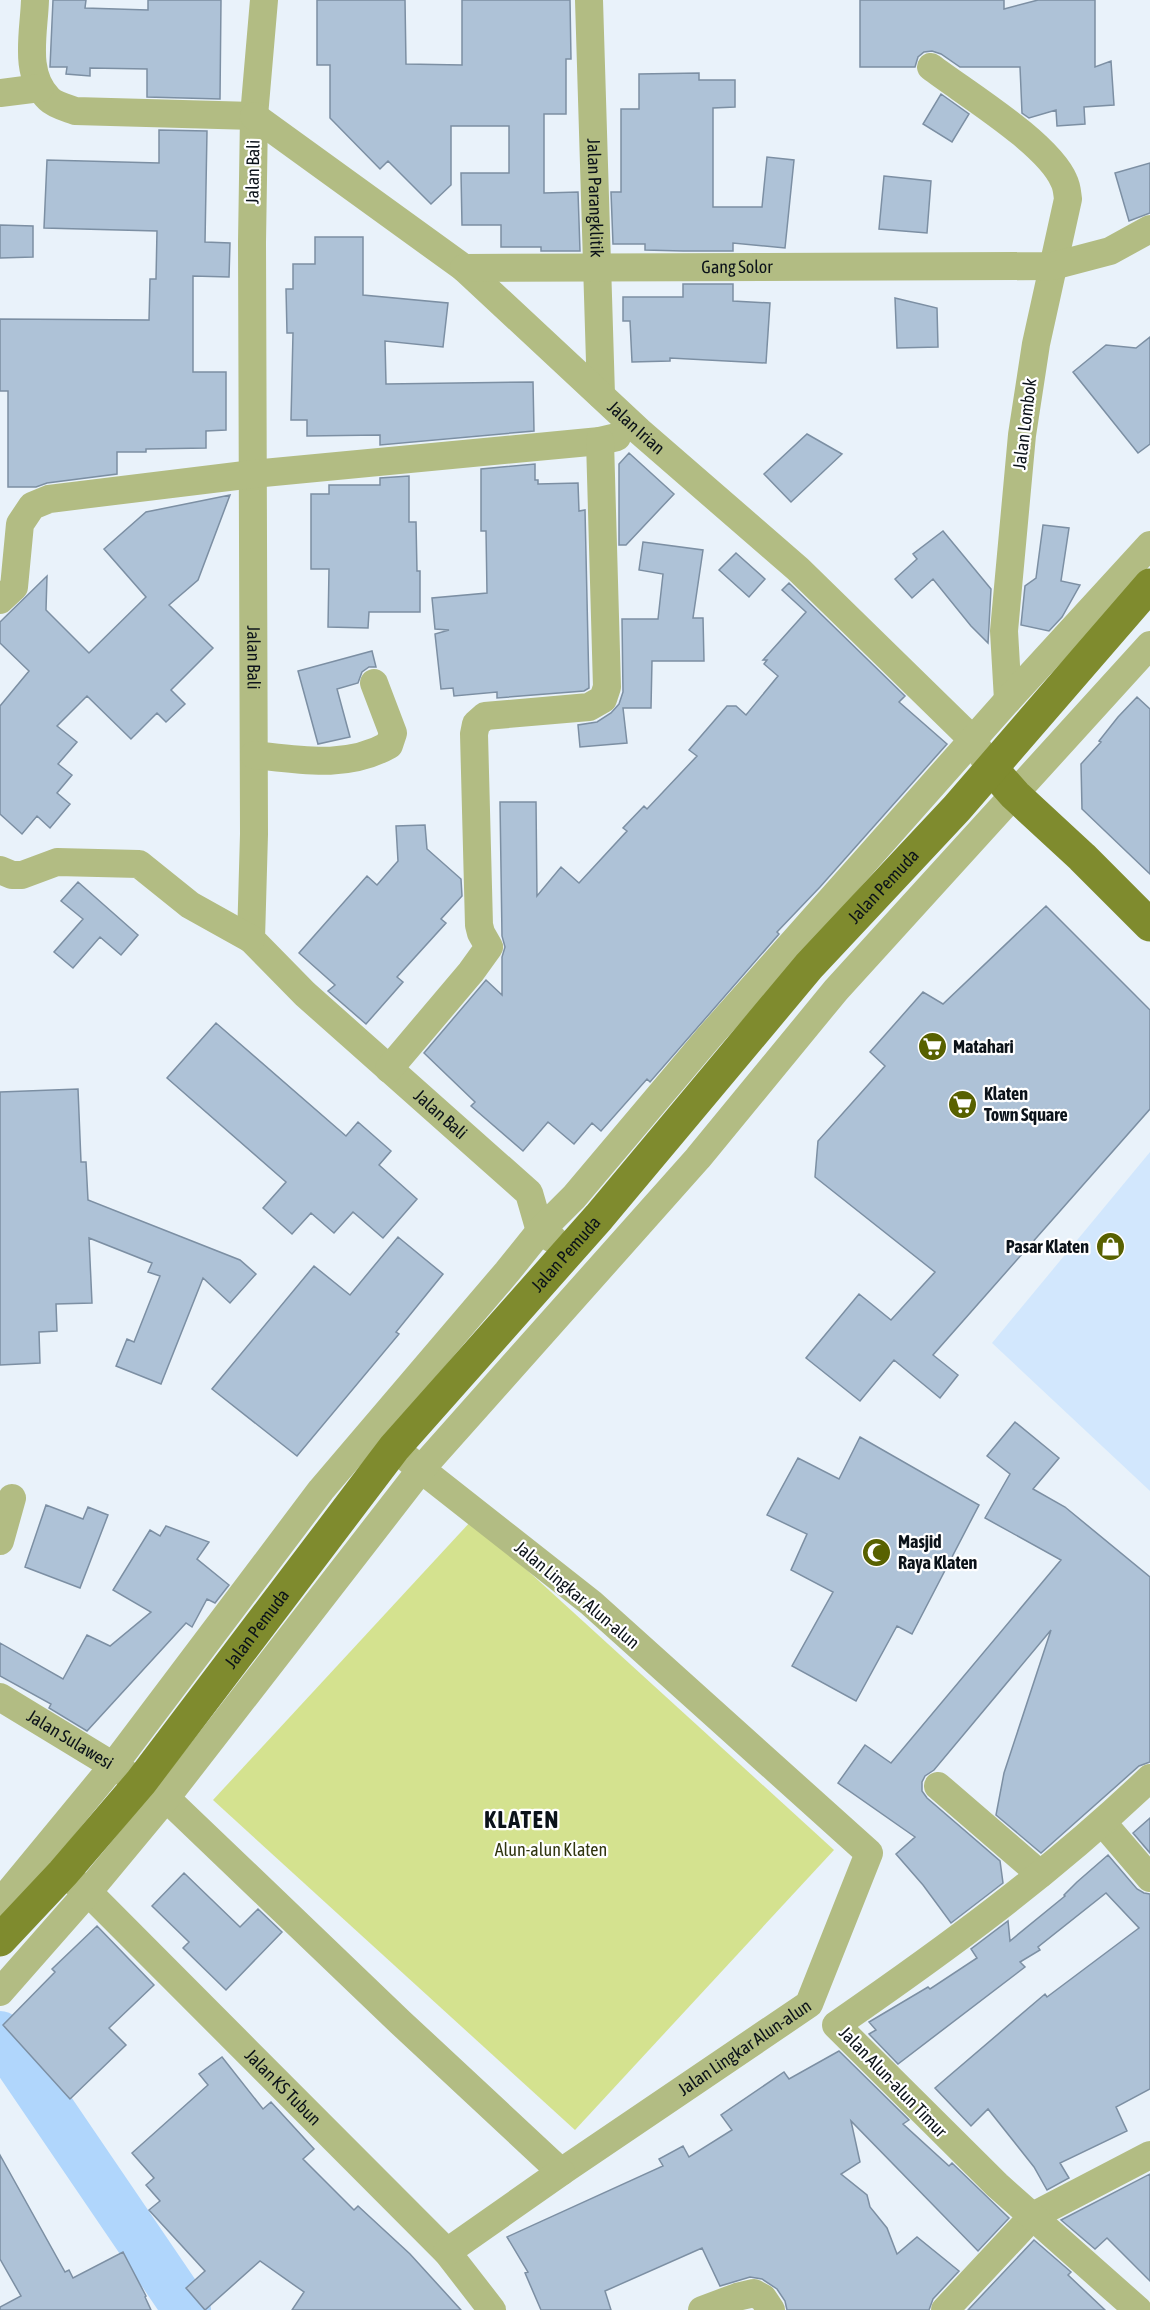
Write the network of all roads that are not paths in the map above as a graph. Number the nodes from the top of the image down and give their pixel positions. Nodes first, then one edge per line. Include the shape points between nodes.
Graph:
1 (35, 0) edge
2 (264, 0) edge
3 (589, 0) edge
4 (931, 68) dead end
5 (40, 88) junction
6 (0, 93) edge
7 (254, 116) junction
8 (1150, 229) edge
9 (1047, 266) junction
10 (464, 268) junction
11 (595, 268) junction
12 (601, 395) junction
13 (639, 431) junction
14 (600, 441) junction
15 (253, 474) junction
16 (1147, 569) edge
17 (0, 600) edge
18 (1150, 645) edge
19 (374, 683) dead end
20 (1008, 700) junction
21 (974, 741) junction
22 (254, 755) junction
23 (992, 769) junction
24 (1015, 795) junction
25 (0, 870) edge
26 (1150, 925) edge
27 (251, 939) junction
28 (389, 1070) junction
29 (529, 1193) junction
30 (574, 1197) junction
31 (599, 1217) junction
32 (540, 1231) junction
33 (570, 1250) junction
34 (394, 1448) junction
35 (422, 1468) junction
36 (12, 1498) dead end
37 (0, 1541) edge
38 (0, 1697) edge
39 (1150, 1778) edge
40 (140, 1782) junction
41 (938, 1786) dead end
42 (1103, 1823) junction
43 (1040, 1874) junction
44 (1150, 1878) edge
45 (76, 1882) junction
46 (0, 1904) edge
47 (0, 1940) edge
48 (0, 1992) edge
49 (809, 2004) junction
50 (836, 2025) junction
51 (1150, 2155) edge
52 (561, 2172) junction
53 (1032, 2216) junction
54 (447, 2252) junction
55 (492, 2310) edge
56 (702, 2310) edge
57 (771, 2310) edge
58 (945, 2310) edge
59 (1138, 2310) edge

1 - 5 street via 32,69
2 - 7 street, Jalan Bali
3 - 11 street, Jalan Parangklitik
4 - 9 street, Jalan Lombok via 1013,127 1064,180 1068,199
5 - 6 street
5 - 7 street via 51,101 75,111
7 - 10 street, Jalan Irian
7 - 15 street, Jalan Bali
8 - 9 street, Gang Solor via 1110,251
9 - 11 street, Gang Solor
9 - 20 street, Jalan Lombok via 1022,435 1004,631
10 - 11 street, Gang Solor
10 - 12 street, Jalan Irian
11 - 12 street, Jalan Parangklitik
12 - 13 street, Jalan Irian
13 - 14 street
13 - 21 street, Jalan Irian via 798,569
14 - 15 street
14 - 28 street via 607,687 603,699 589,707 485,716 476,724 479,925 489,947
15 - 17 street via 49,500 32,506 20,524 14,586
15 - 22 street, Jalan Bali
16 - 20 street
16 - 23 main road, Jalan Pemuda
18 - 24 street
19 - 22 street via 393,733 390,745 338,761
20 - 21 street
21 - 23 street, Jalan Irian
21 - 30 street via 710,1037
22 - 27 street, Jalan Bali
23 - 24 main road
23 - 31 main road, Jalan Pemuda via 809,966
24 - 26 main road
24 - 35 street via 836,990 690,1167
25 - 27 street via 22,875 57,862 140,864 190,905
27 - 28 street, Jalan Bali
28 - 29 street, Jalan Bali
29 - 30 street
29 - 32 street
30 - 31 street
30 - 32 street
31 - 33 main road, Jalan Pemuda
32 - 33 street
32 - 40 street via 321,1490
33 - 34 main road, Jalan Pemuda
34 - 35 street
34 - 40 main road, Jalan Pemuda
35 - 40 street
35 - 49 street, Jalan Lingkar Alun-alun via 591,1603 868,1852
36 - 37 street
38 - 40 street, Jalan Sulawesi
39 - 42 street, Jalan Alun-alun Timur
40 - 45 main road, Jalan Pemuda
40 - 46 street
40 - 52 street
41 - 43 street
42 - 43 street, Jalan Alun-alun Timur
42 - 44 street
43 - 50 street, Jalan Alun-alun Timur via 958,1940
45 - 47 main road, Jalan Pemuda
45 - 48 street
45 - 54 street, Jalan KS Tubun
49 - 50 street
49 - 52 street, Jalan Lingkar Alun-alun
50 - 53 street, Jalan Alun-alun Timur via 941,2132
51 - 53 street
52 - 54 street, Jalan Lingkar Alun-alun
53 - 58 street
53 - 59 street, Jalan Alun-alun Timur
54 - 55 street, Jalan KS Tubun
56 - 57 street via 754,2293

